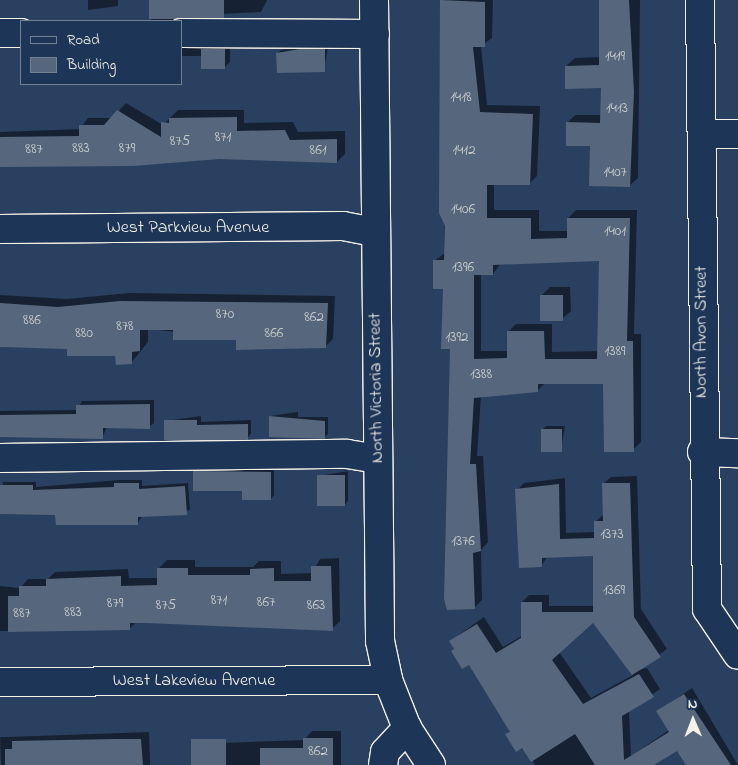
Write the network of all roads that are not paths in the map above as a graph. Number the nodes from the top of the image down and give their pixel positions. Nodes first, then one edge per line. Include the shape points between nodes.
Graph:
1 (374, 0) edge
2 (700, 0) edge
3 (0, 33) edge
4 (20, 33) edge
5 (182, 33) edge
6 (375, 34) junction
7 (702, 134) junction
8 (738, 134) edge
9 (0, 229) edge
10 (375, 232) junction
11 (702, 452) junction
12 (738, 453) edge
13 (0, 458) edge
14 (378, 459) junction
15 (738, 655) edge
16 (388, 680) junction
17 (0, 682) edge
18 (408, 728) junction
19 (383, 765) edge
20 (431, 765) edge

1 - 6 street, North Victoria Street
2 - 7 street, North Avon Street
3 - 4 street
5 - 6 street
6 - 10 street, North Victoria Street
7 - 8 street
7 - 11 street, North Avon Street
9 - 10 street, West Parkview Avenue via 343,226
10 - 14 street, North Victoria Street
11 - 12 street
11 - 15 street, North Avon Street via 707,609
13 - 14 street via 347,454
14 - 16 street, North Victoria Street via 378,607
16 - 17 street, West Lakeview Avenue
16 - 18 street, North Victoria Street
18 - 19 street via 385,752
18 - 20 street, North Victoria Street

